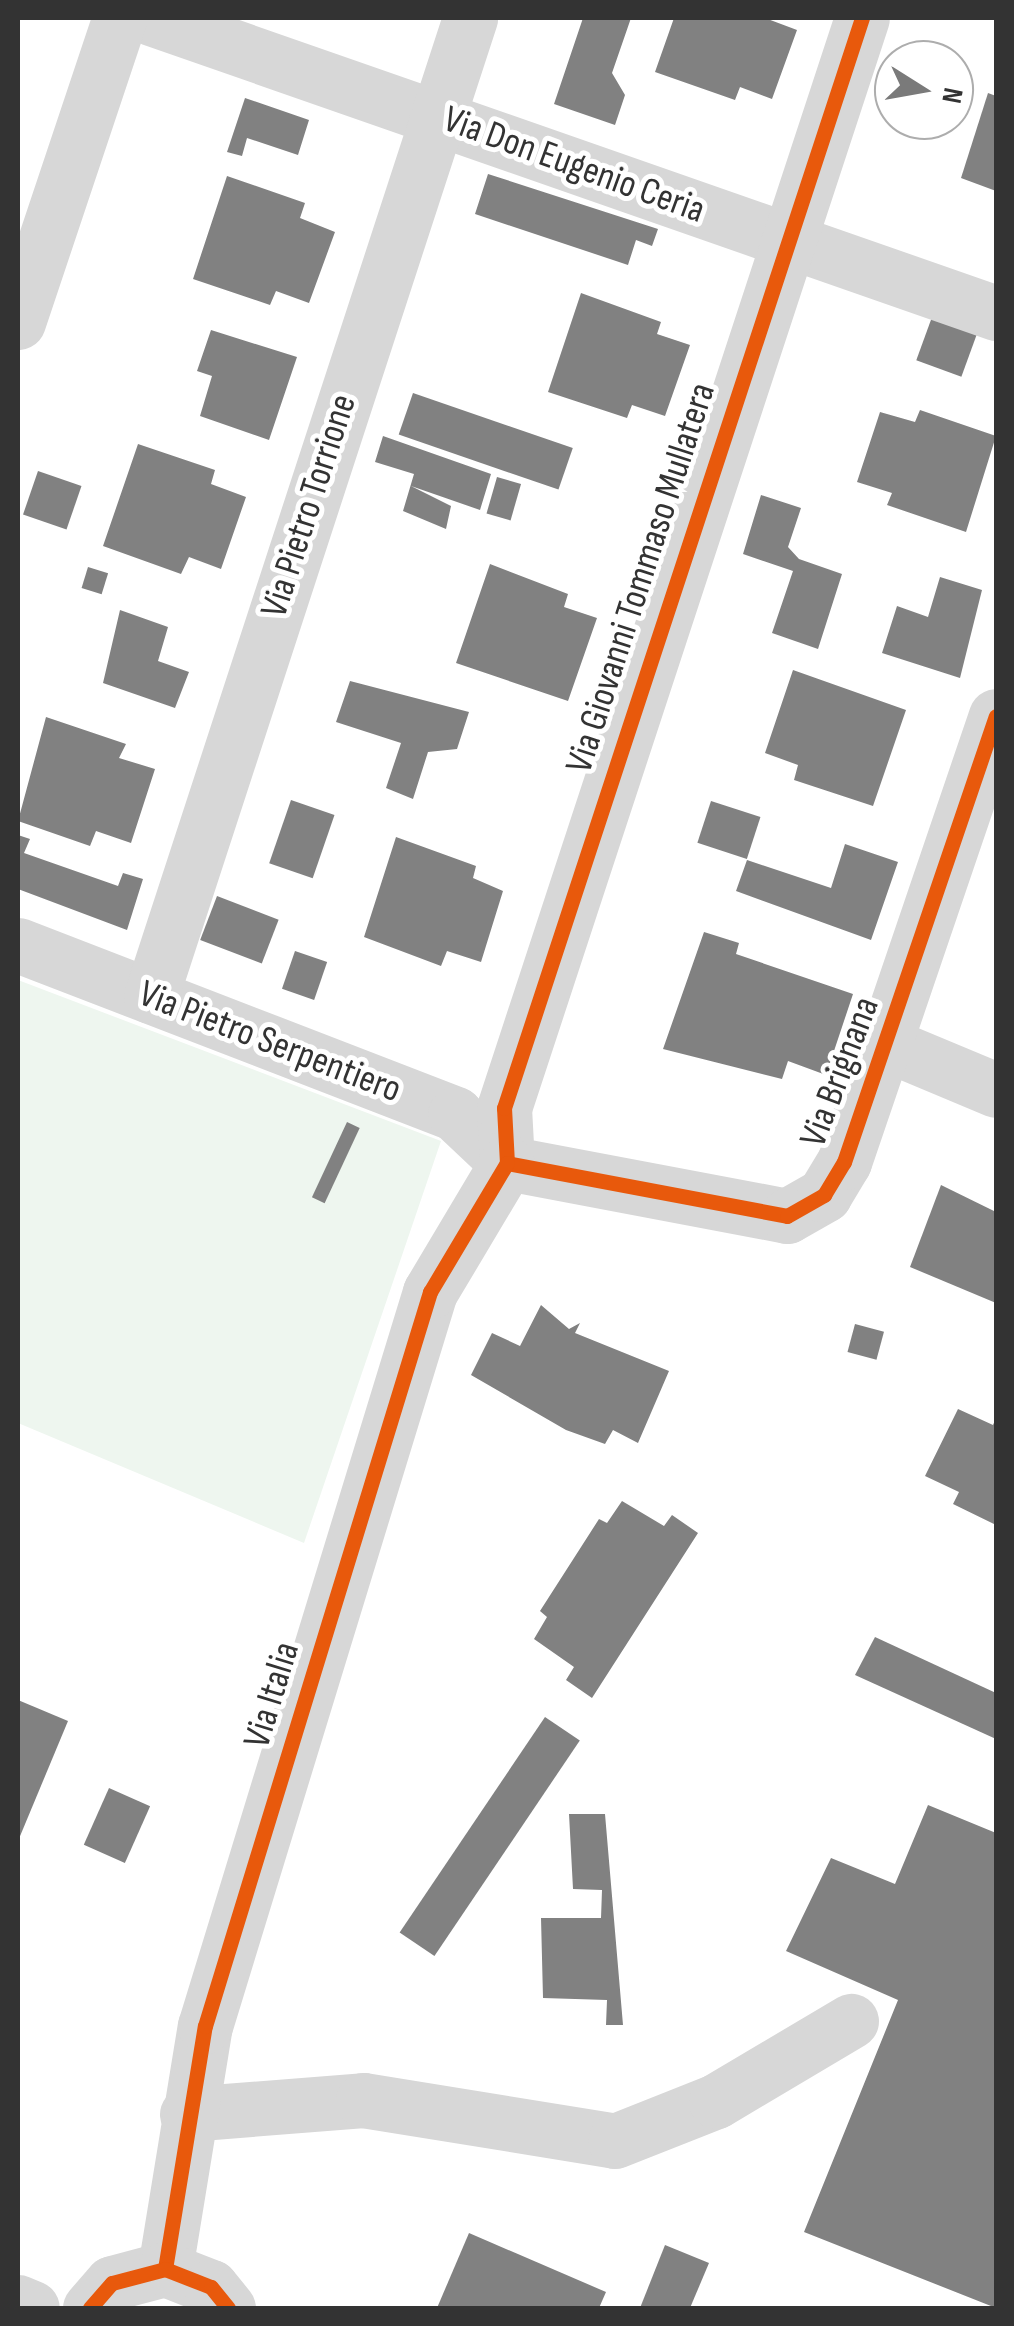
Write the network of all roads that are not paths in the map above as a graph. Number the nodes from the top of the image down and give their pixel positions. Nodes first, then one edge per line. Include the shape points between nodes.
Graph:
1 (120, 18) edge
2 (151, 18) edge
3 (470, 18) edge
4 (862, 18) edge
5 (436, 116) junction
6 (784, 240) junction
7 (996, 313) edge
8 (18, 322) edge
9 (996, 716) edge
10 (18, 945) edge
11 (150, 996) junction
12 (886, 1044) junction
13 (996, 1090) edge
14 (507, 1163) junction
15 (852, 2021) dead end
16 (187, 2114) junction
17 (166, 2269) junction
18 (18, 2302) edge
19 (32, 2308) edge
20 (90, 2308) edge
21 (228, 2308) edge

1 - 8 street
2 - 5 street, Via Don Eugenio Ceria
3 - 5 street, Via Pietro Torrione
4 - 6 street, Via Giovanni Tommaso Mullatera
5 - 6 street, Via Don Eugenio Ceria
5 - 11 street, Via Pietro Torrione
6 - 7 street, Via Don Eugenio Ceria
6 - 14 street, Via Giovanni Tommaso Mullatera via 504,1108
9 - 12 street, Via Brignana
10 - 11 street, Via Pietro Serpentiero
11 - 14 street, Via Pietro Serpentiero via 455,1114
12 - 13 street, Via Brignana
12 - 14 street, Via Brignana via 844,1162 824,1195 786,1216
14 - 16 street, Via Italia via 430,1292 205,2026
15 - 16 street via 716,2101 615,2141 363,2100
16 - 17 street, Via Italia
17 - 20 street via 112,2283
17 - 21 street via 211,2287
18 - 19 street

